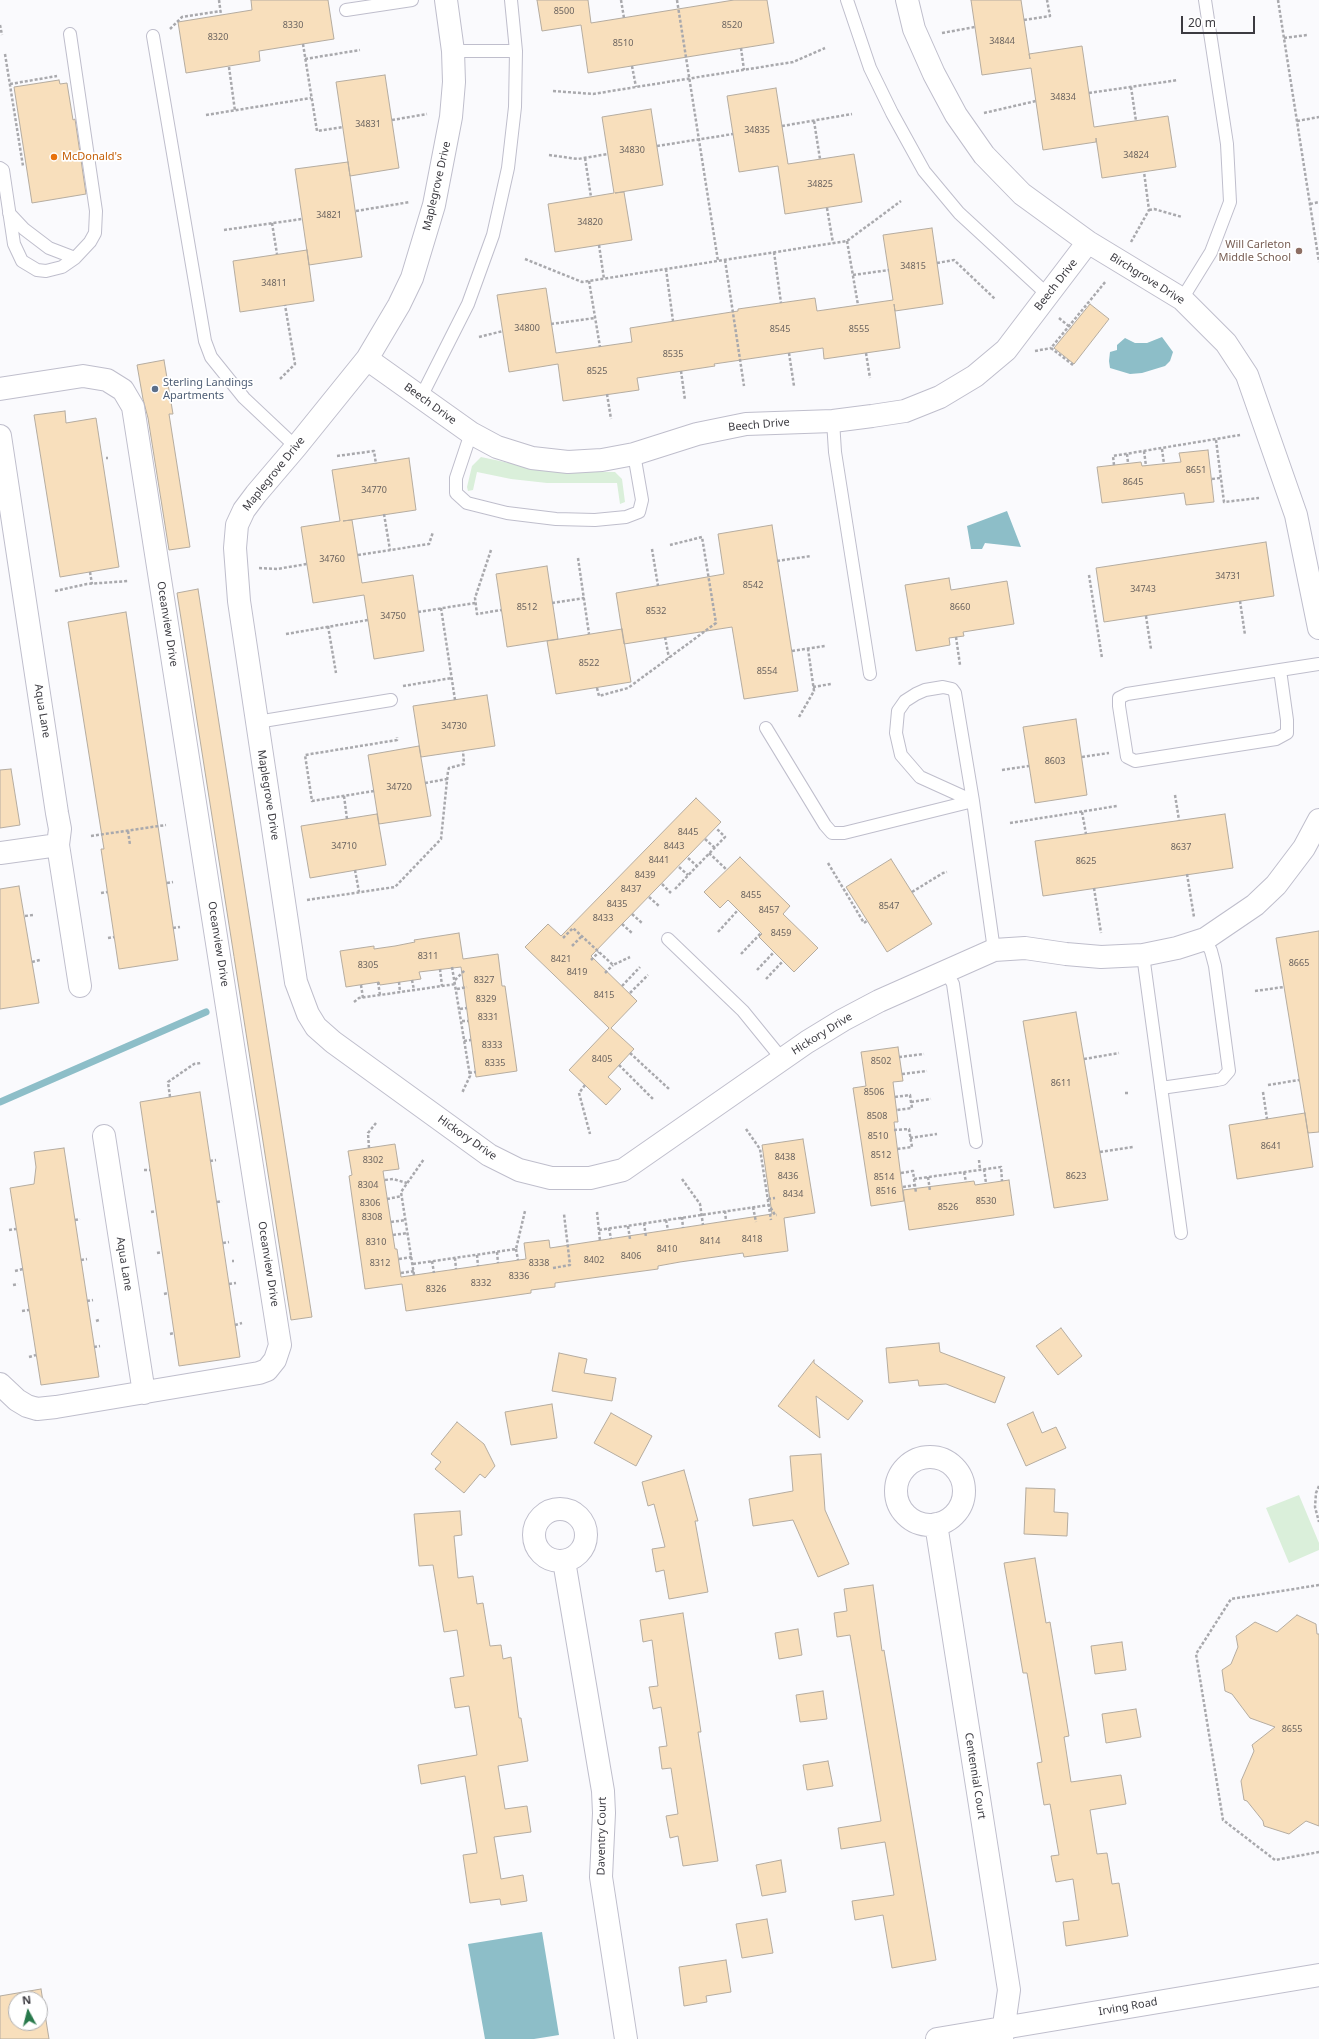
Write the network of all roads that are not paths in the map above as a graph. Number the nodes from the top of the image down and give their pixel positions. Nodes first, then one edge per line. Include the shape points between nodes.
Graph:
1 (412, 0) edge
2 (446, 0) edge
3 (511, 0) edge
4 (847, 0) edge
5 (907, 0) edge
6 (1205, 0) edge
7 (346, 10) dead end
8 (70, 34) dead end
9 (159, 35) road end
10 (453, 51) junction
11 (516, 51) junction
12 (0, 168) edge
13 (9, 213) junction
14 (1088, 242) junction
15 (75, 258) junction
16 (1048, 295) junction
17 (1182, 299) junction
18 (367, 358) junction
19 (0, 388) edge
20 (421, 397) junction
21 (833, 421) junction
22 (471, 433) junction
23 (0, 436) edge
24 (296, 448) junction
25 (634, 454) junction
26 (1319, 628) edge
27 (1319, 664) edge
28 (1280, 670) junction
29 (870, 674) dead end
30 (391, 700) dead end
31 (257, 722) junction
32 (766, 728) dead end
33 (973, 801) junction
34 (1319, 820) edge
35 (58, 845) junction
36 (0, 853) edge
37 (668, 939) dead end
38 (1205, 939) junction
39 (994, 950) junction
40 (1143, 955) junction
41 (946, 971) junction
42 (80, 986) dead end
43 (333, 1042) joint
44 (782, 1059) junction
45 (1161, 1088) junction
46 (104, 1136) dead end
47 (976, 1142) dead end
48 (1181, 1232) dead end
49 (0, 1384) edge
50 (144, 1392) junction
51 (936, 1524) dead end
52 (564, 1561) dead end
53 (1319, 1975) edge
54 (1003, 2034) edge
55 (626, 2039) edge
56 (937, 2039) edge

1 - 7 lane
2 - 10 street, Maplegrove Drive
3 - 11 lane
4 - 16 lane via 870,68 924,171 959,213
5 - 14 street, Birchgrove Drive via 914,29 934,74 956,115 984,155 1022,194
6 - 17 lane via 1227,144 1230,202 1211,252
8 - 15 lane via 96,212 95,233
9 - 24 lane via 205,341 211,357 244,398
10 - 11 lane
10 - 18 street, Maplegrove Drive via 451,117 444,162 423,246 399,305
11 - 20 lane via 515,107 508,168 493,235 468,304
12 - 13 lane via 3,170
13 - 15 lane via 24,229 49,248
13 - 15 lane via 17,253 29,266 37,270 54,269
14 - 16 street, Beech Drive
14 - 17 street, Birchgrove Drive
16 - 21 street, Beech Drive via 1006,350 975,376 940,397 905,411
17 - 26 street, Birchgrove Drive via 1226,343 1247,375 1296,515
18 - 20 street, Beech Drive
18 - 24 street, Maplegrove Drive
19 - 50 street, Oceanview Drive via 83,376 107,380 124,390 133,407 279,1332 278,1353 267,1370
20 - 22 street, Beech Drive
21 - 25 street, Beech Drive via 746,424 697,434
21 - 29 lane via 835,452
22 - 25 street, Beech Drive via 497,447 532,458 568,462 602,460
22 - 25 lane via 456,478 456,493 467,504 506,514 595,520 626,517 639,512 642,500
23 - 35 street, Aqua Lane via 59,824
24 - 31 street, Maplegrove Drive via 256,494 237,525 235,548 239,601
27 - 28 lane
28 - 28 lane via 1127,694 1119,698 1127,757 1135,760 1276,739 1287,733
30 - 31 lane
31 - 43 street, Maplegrove Drive via 296,982 308,1014 316,1027
32 - 33 lane via 825,826 832,833 844,833
33 - 33 lane via 956,693 943,686 916,694 905,702 898,712 896,733 901,755 920,777
33 - 39 lane
34 - 38 street, Hickory Drive via 1304,848 1276,885 1254,905
35 - 36 street
35 - 42 street, Aqua Lane
37 - 44 lane via 743,1011
38 - 40 street, Hickory Drive
38 - 45 lane via 1215,966 1229,1071 1222,1079
39 - 40 street, Hickory Drive via 1025,948 1101,957
39 - 41 street, Hickory Drive
40 - 45 lane
41 - 44 street, Hickory Drive via 843,1020
41 - 47 lane via 953,984
43 - 44 street, Hickory Drive via 489,1155 519,1170 551,1178 590,1178 623,1170
45 - 48 lane
46 - 50 street, Aqua Lane
49 - 50 street, Oceanview Drive via 17,1400 37,1409
51 - 54 street, Centennial Court via 1009,1990
52 - 55 street, Daventry Court via 603,1792 601,1877
53 - 54 street, Irving Road
54 - 56 street, Irving Road

